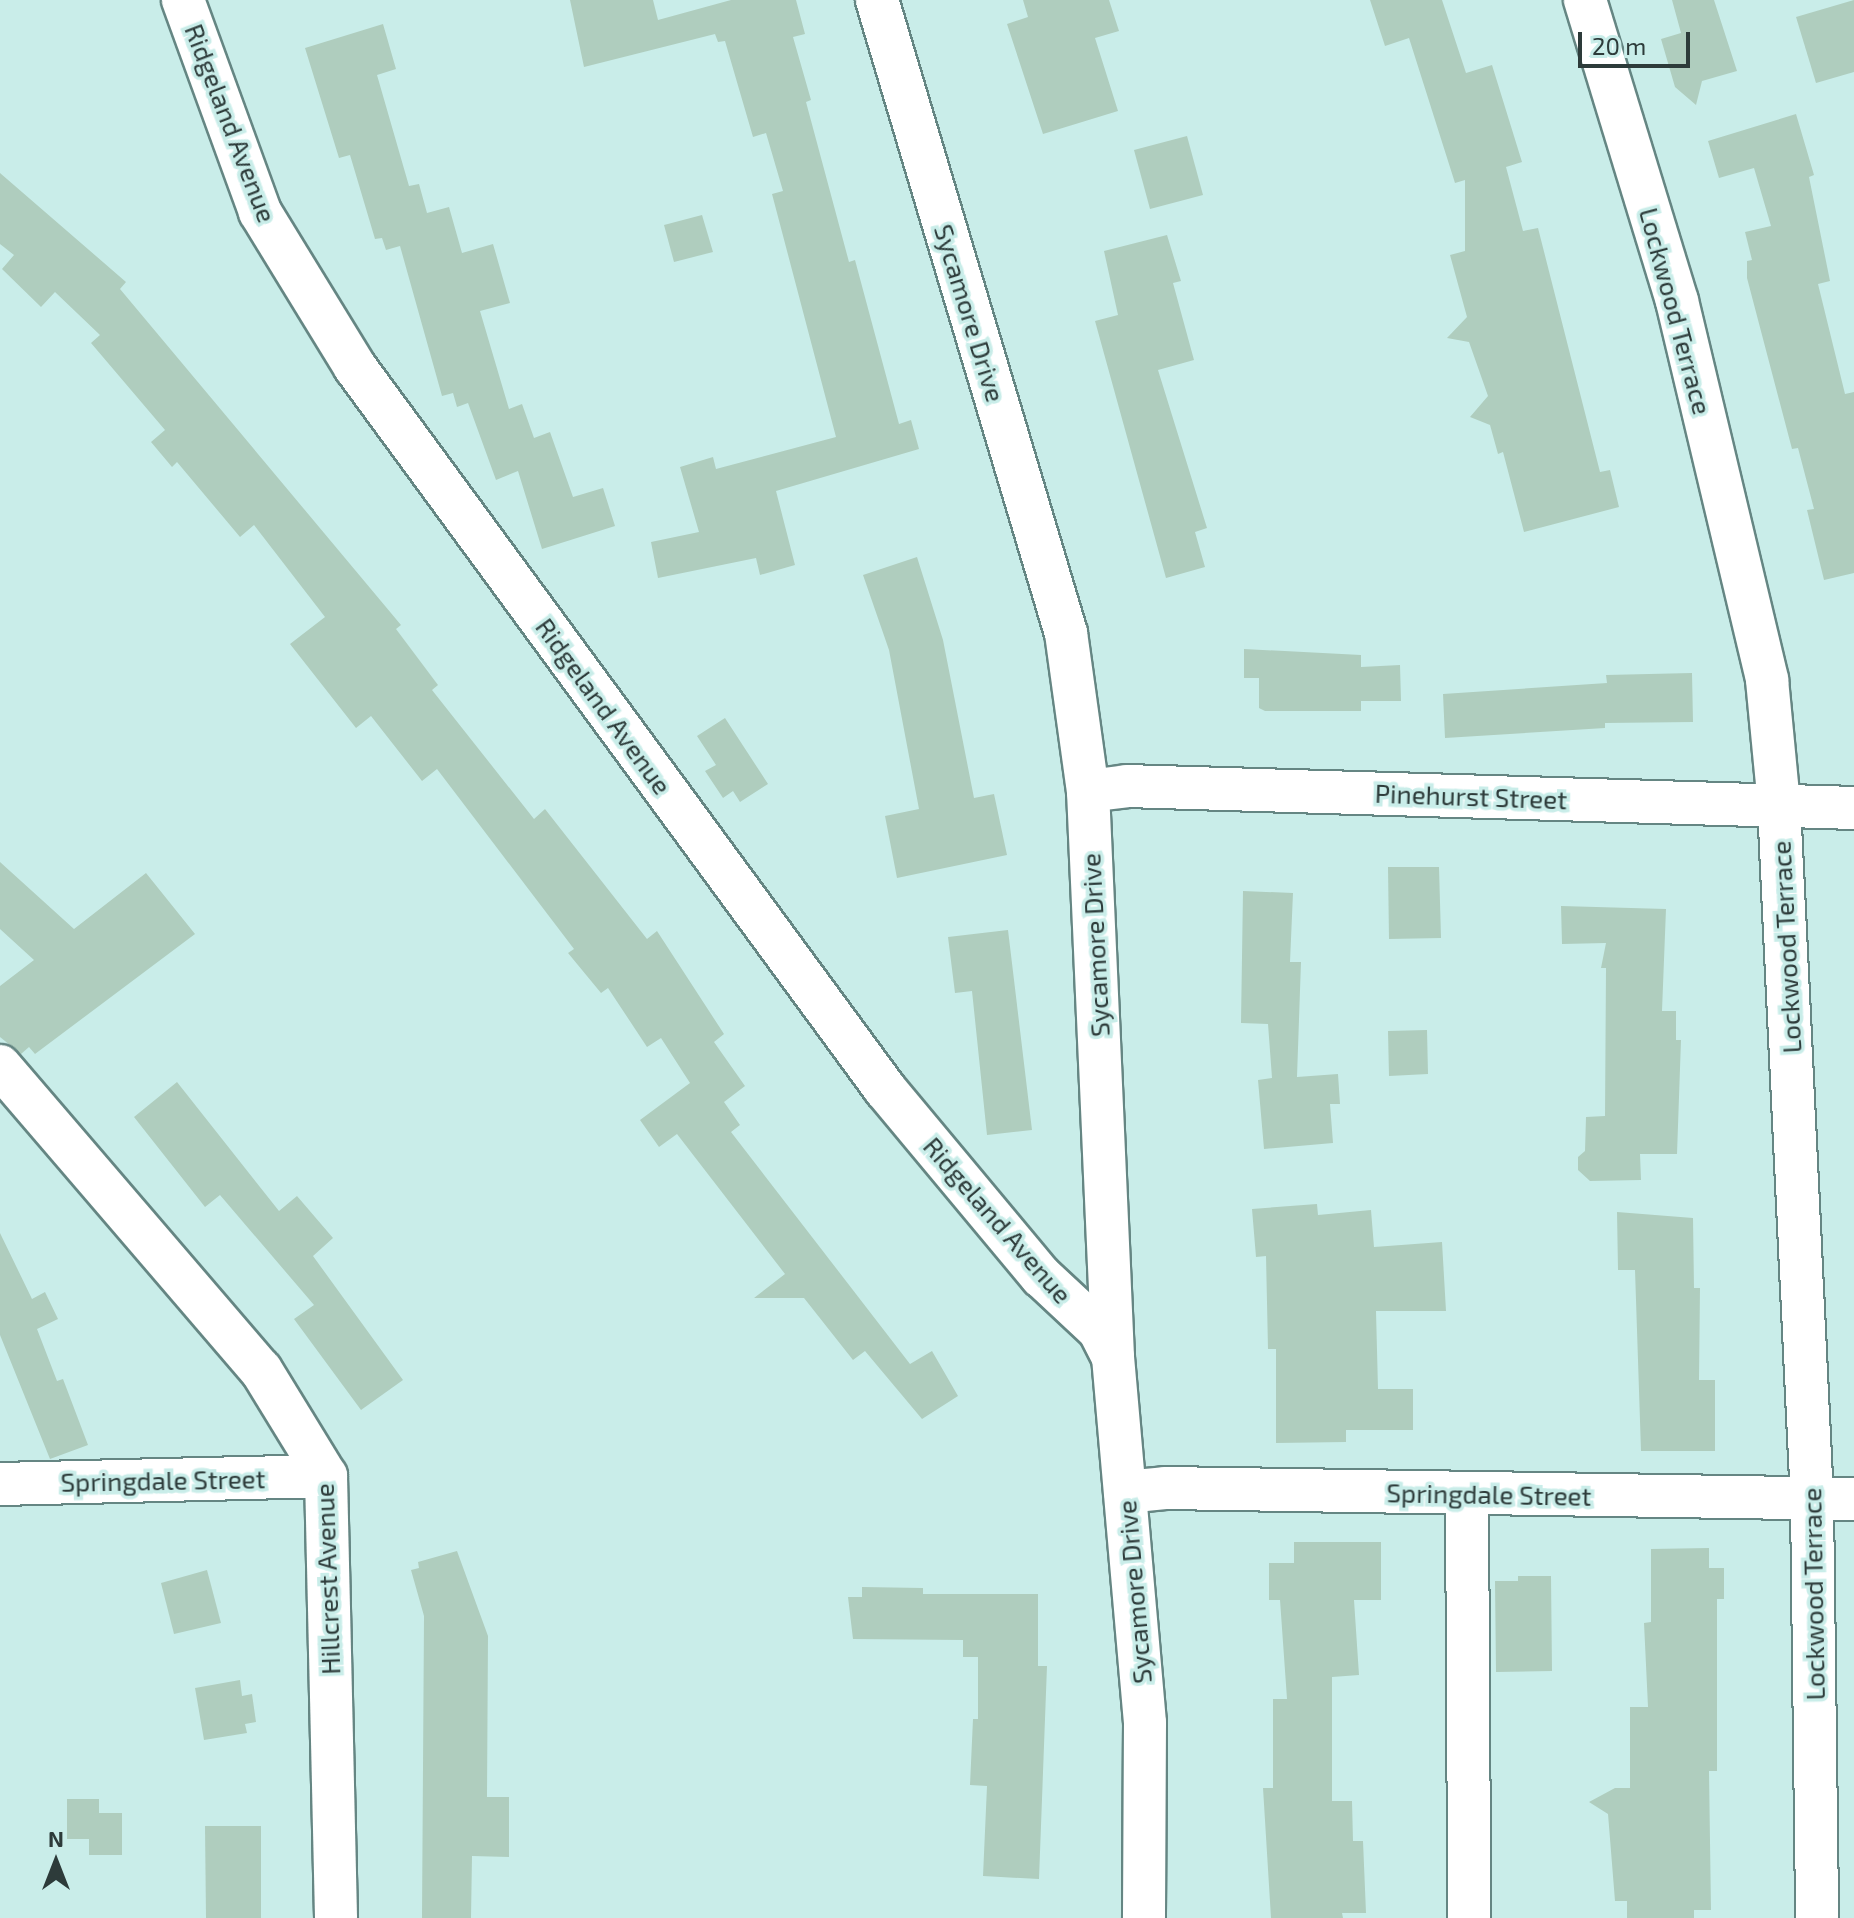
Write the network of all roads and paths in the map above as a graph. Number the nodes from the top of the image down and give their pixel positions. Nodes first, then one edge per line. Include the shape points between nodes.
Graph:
1 (183, 0) edge
2 (877, 0) edge
3 (1585, 0) edge
4 (1088, 791) junction
5 (1779, 805) junction
6 (1854, 808) edge
7 (0, 1066) edge
8 (1113, 1357) junction
9 (326, 1476) junction
10 (0, 1484) edge
11 (1125, 1492) junction
12 (1467, 1493) junction
13 (1854, 1499) edge
14 (1812, 1500) junction
15 (336, 1918) edge
16 (1144, 1918) edge
17 (1469, 1918) edge
18 (1817, 1918) edge

1 - 8 street, Ridgeland Avenue via 260,212 355,367 885,1089 1041,1276 1099,1330
2 - 4 street, Sycamore Drive via 1066,633
3 - 5 street, Lockwood Terrace via 1677,301 1767,680
4 - 5 street, Pinehurst Street via 1126,786
4 - 8 street, Sycamore Drive
5 - 6 street, Pinehurst Street
5 - 14 street, Lockwood Terrace
7 - 9 street, Hillcrest Avenue via 261,1370
8 - 11 street, Sycamore Drive
9 - 10 street, Springdale Street
9 - 15 street, Hillcrest Avenue
11 - 12 street, Springdale Street via 1165,1488
11 - 16 street, Sycamore Drive via 1145,1723
12 - 14 street, Springdale Street
12 - 17 street
13 - 14 street, Springdale Street
14 - 18 street, Lockwood Terrace

